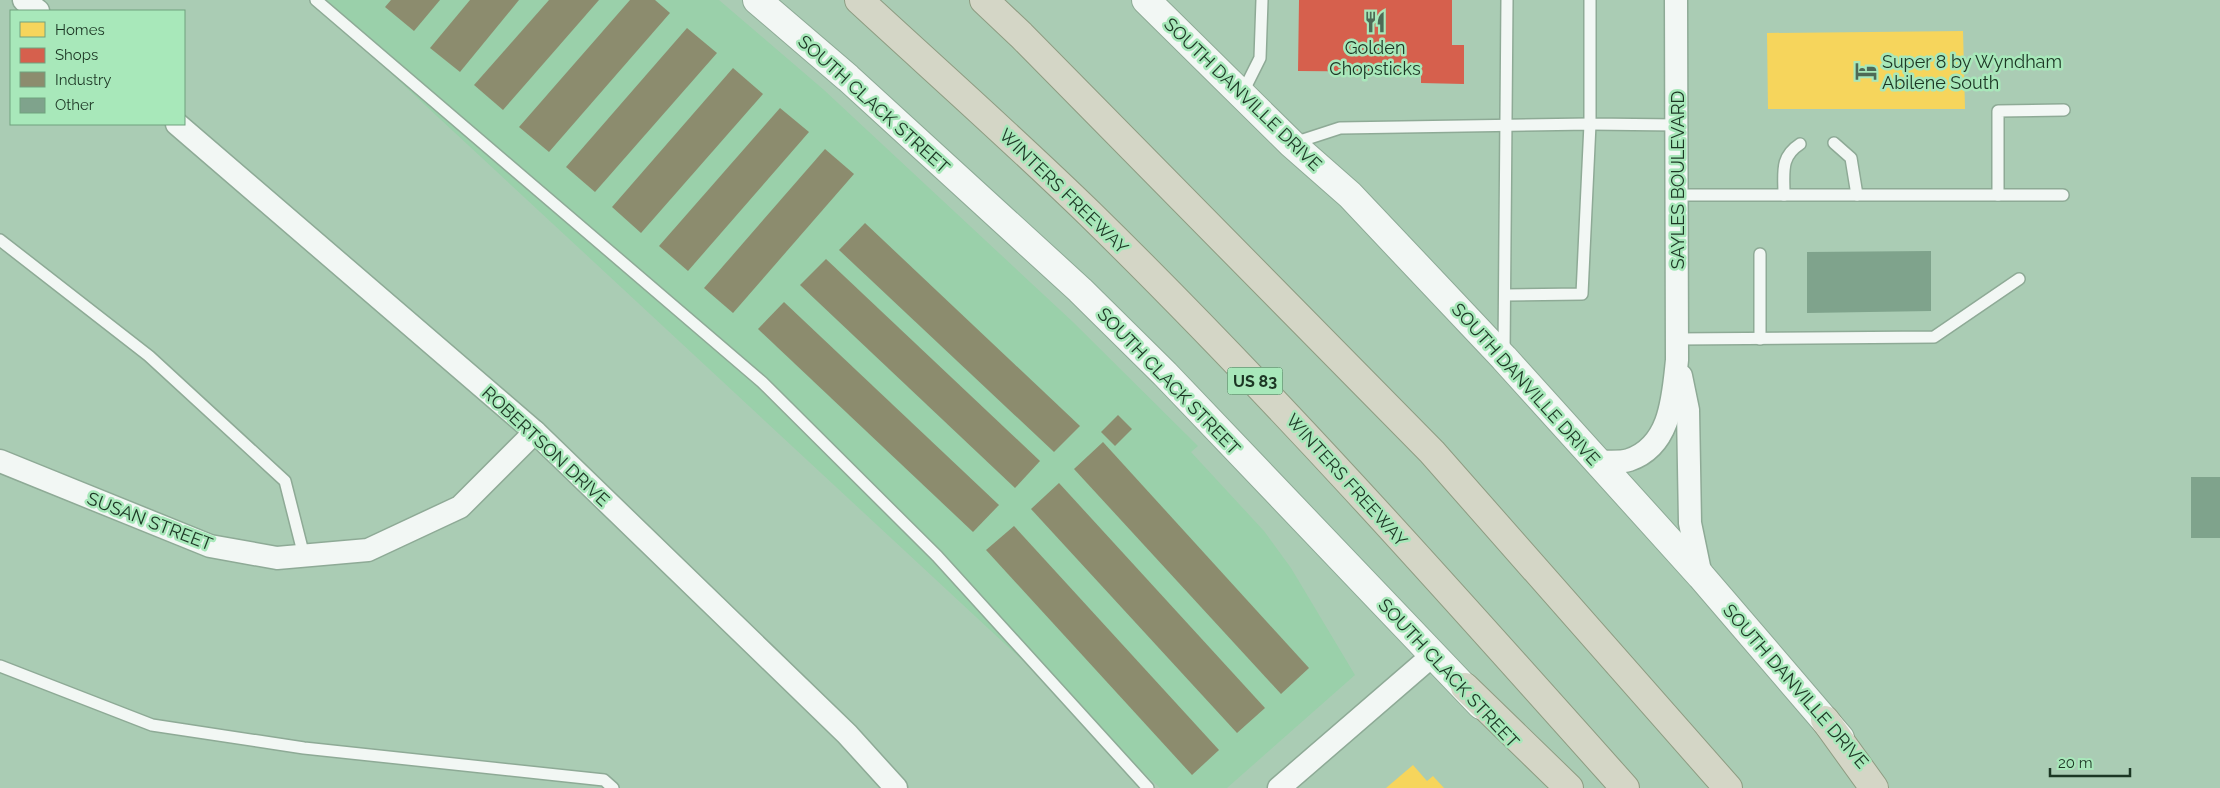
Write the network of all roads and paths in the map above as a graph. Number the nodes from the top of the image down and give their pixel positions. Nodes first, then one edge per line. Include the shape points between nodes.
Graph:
1 (24, 0) edge
2 (316, 0) edge
3 (758, 0) edge
4 (859, 0) edge
5 (984, 0) edge
6 (1146, 0) edge
7 (1262, 0) edge
8 (1507, 0) edge
9 (1590, 0) edge
10 (1676, 0) edge
11 (37, 10) edge
12 (1242, 96) junction
13 (2064, 110) dead end
14 (1506, 124) junction
15 (1590, 124) junction
16 (178, 125) edge
17 (1677, 125) junction
18 (1292, 144) junction
19 (1800, 144) dead end
20 (1834, 144) dead end
21 (1677, 195) junction
22 (1784, 195) junction
23 (1857, 195) junction
24 (1998, 195) junction
25 (2063, 195) dead end
26 (0, 240) edge
27 (1760, 254) dead end
28 (2019, 279) dead end
29 (1505, 294) junction
30 (1760, 338) junction
31 (1677, 350) junction
32 (1504, 358) junction
33 (535, 432) junction
34 (0, 461) edge
35 (1597, 462) junction
36 (304, 556) junction
37 (1702, 576) junction
38 (1433, 655) junction
39 (0, 666) edge
40 (1465, 687) junction
41 (1825, 720) junction
42 (613, 788) edge
43 (896, 788) edge
44 (1148, 788) edge
45 (1279, 788) edge
46 (1555, 788) edge
47 (1569, 788) edge
48 (1625, 788) edge
49 (1728, 788) edge
50 (1874, 788) edge
51 (1884, 788) edge

1 - 11 street
2 - 44 lane via 762,382 937,556
3 - 38 main road, SOUTH CLACK STREET via 1080,290 1165,374
4 - 48 highway, WINTERS FREEWAY / US 83 via 1090,213 1271,398
5 - 49 highway via 1432,452
6 - 12 main road, SOUTH DANVILLE DRIVE
7 - 12 lane via 1260,58
8 - 14 lane
9 - 15 lane
10 - 17 street, SAYLES BOULEVARD
12 - 18 main road, SOUTH DANVILLE DRIVE
13 - 24 lane via 1998,111
14 - 15 lane
14 - 18 lane via 1340,128
14 - 29 lane
15 - 17 lane
15 - 29 lane via 1582,294
16 - 33 street, ROBERTSON DRIVE
17 - 21 street, SAYLES BOULEVARD
18 - 32 main road, SOUTH DANVILLE DRIVE via 1350,196
19 - 22 lane via 1790,151 1784,163
20 - 23 lane via 1851,158
21 - 22 lane
21 - 31 street, SAYLES BOULEVARD
22 - 23 lane
23 - 24 lane
24 - 25 lane
26 - 36 lane via 149,356 285,481
27 - 30 lane
28 - 30 lane via 1934,337
29 - 32 lane
30 - 31 lane
31 - 35 street, SAYLES BOULEVARD via 1668,420 1657,440 1628,460
31 - 37 street, SAYLES BOULEVARD via 1688,410 1690,523
32 - 35 main road, SOUTH DANVILLE DRIVE
33 - 36 street, SUSAN STREET via 460,507 368,550
33 - 43 street, ROBERTSON DRIVE via 847,734
34 - 36 street, SUSAN STREET via 210,546 277,558
35 - 37 main road, SOUTH DANVILLE DRIVE
37 - 41 main road, SOUTH DANVILLE DRIVE
38 - 40 main road, SOUTH CLACK STREET
38 - 45 street
39 - 42 lane via 152,725 304,748 604,780
40 - 46 main road, SOUTH CLACK STREET
40 - 47 highway
41 - 50 highway
41 - 51 main road, SOUTH DANVILLE DRIVE

